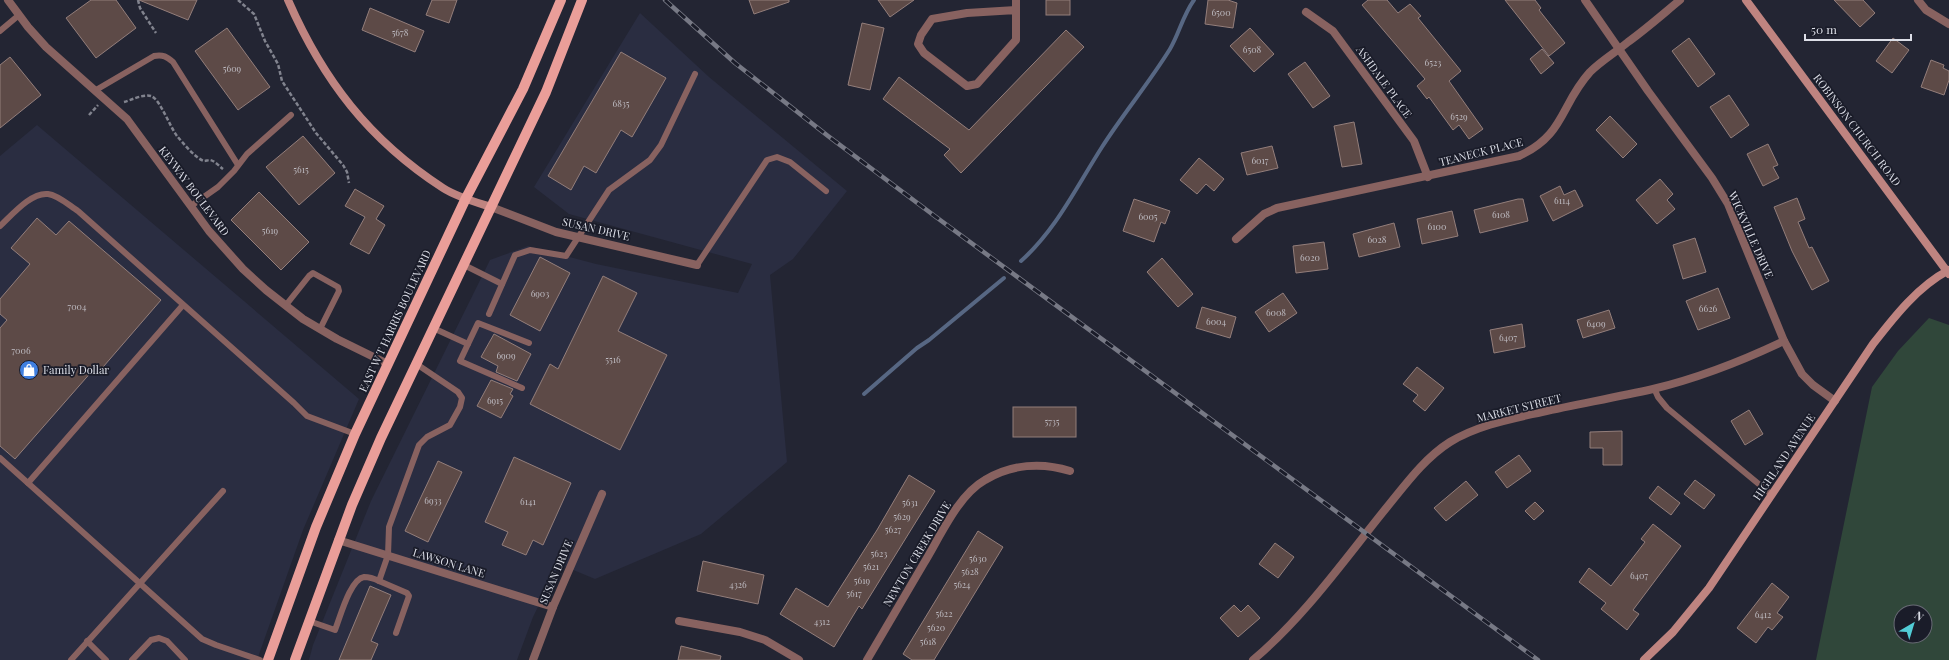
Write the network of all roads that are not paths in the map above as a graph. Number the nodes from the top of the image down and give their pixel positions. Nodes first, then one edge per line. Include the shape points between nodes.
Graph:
1 (8, 0) edge
2 (288, 0) edge
3 (562, 0) edge
4 (582, 0) edge
5 (1016, 0) edge
6 (1585, 0) edge
7 (1680, 0) edge
8 (1746, 0) edge
9 (1918, 0) edge
10 (1016, 10) junction
11 (1306, 12) dead end
12 (19, 15) junction
13 (1949, 24) edge
14 (0, 31) edge
15 (1619, 49) junction
16 (695, 74) dead end
17 (96, 90) junction
18 (291, 115) dead end
19 (238, 165) junction
20 (1428, 176) junction
21 (826, 191) dead end
22 (466, 198) junction
23 (191, 206) junction
24 (491, 208) junction
25 (0, 226) edge
26 (579, 238) junction
27 (1236, 239) dead end
28 (464, 265) junction
29 (697, 265) joint
30 (1948, 272) edge
31 (502, 284) junction
32 (183, 305) junction
33 (286, 305) junction
34 (489, 314) dead end
35 (433, 328) junction
36 (320, 329) junction
37 (1784, 341) junction
38 (529, 343) dead end
39 (468, 344) junction
40 (415, 363) junction
41 (388, 364) junction
42 (522, 388) dead end
43 (1654, 388) junction
44 (1835, 401) junction
45 (355, 434) junction
46 (0, 458) edge
47 (1070, 471) dead end
48 (28, 483) junction
49 (222, 491) dead end
50 (602, 494) dead end
51 (1772, 495) junction
52 (338, 540) junction
53 (388, 556) junction
54 (379, 581) junction
55 (138, 582) junction
56 (553, 607) junction
57 (309, 621) junction
58 (679, 621) dead end
59 (396, 633) dead end
60 (87, 642) junction
61 (70, 660) edge
62 (106, 660) edge
63 (132, 660) edge
64 (185, 660) edge
65 (260, 660) edge
66 (268, 660) edge
67 (295, 660) edge
68 (533, 660) edge
69 (799, 660) edge
70 (867, 660) edge
71 (1253, 660) edge
72 (1644, 660) edge

1 - 12 street, KEYWAY BOULEVARD
2 - 22 street via 321,66 369,128 395,152 444,189
3 - 22 main road, EAST W T HARRIS BOULEVARD via 523,89
4 - 24 main road via 546,92
5 - 10 street
6 - 15 street, WICKVILLE DRIVE
7 - 15 street, TEANECK PLACE
8 - 30 street, ROBINSON CHURCH ROAD
9 - 13 street via 1926,10
10 - 10 street via 1016,40 977,84 967,86 924,53 918,44 932,19 967,13
11 - 20 street, ASHDALE PLACE via 1333,31 1414,141
12 - 14 lane
12 - 17 street, KEYWAY BOULEVARD via 46,47
15 - 20 street, TEANECK PLACE via 1590,72 1577,88 1558,126 1533,150 1519,156
15 - 37 street, WICKVILLE DRIVE via 1728,204
16 - 26 lane via 650,160 609,190
17 - 19 lane via 154,56 166,56 173,62
17 - 23 street, KEYWAY BOULEVARD via 127,119
18 - 19 lane via 254,147
19 - 23 lane via 218,187
20 - 27 street, TEANECK PLACE via 1277,208 1260,216
21 - 29 lane via 790,162 777,157 767,160
22 - 24 street
22 - 41 main road, EAST W T HARRIS BOULEVARD
23 - 33 street, KEYWAY BOULEVARD via 226,252
24 - 26 street, SUSAN DRIVE
24 - 28 main road
25 - 32 lane via 30,199 48,194 78,211
26 - 29 street, SUSAN DRIVE
26 - 31 lane via 566,256 530,250 516,255
28 - 31 lane
28 - 35 main road
30 - 44 street, HIGHLAND AVENUE via 1921,291 1887,325
31 - 34 lane
32 - 45 lane via 306,416
32 - 48 lane
33 - 36 street, KEYWAY BOULEVARD
33 - 36 lane via 313,273 338,287 339,291
35 - 39 lane
35 - 40 main road
36 - 41 street, KEYWAY BOULEVARD
37 - 43 street, MARKET STREET via 1712,373
37 - 44 street, WICKVILLE DRIVE via 1802,374
38 - 39 lane via 478,323
39 - 42 lane via 460,362
40 - 52 main road
40 - 53 lane via 458,392 462,398 450,425 427,437 419,445 388,527
41 - 45 main road, EAST W T HARRIS BOULEVARD
43 - 51 lane via 1667,408
43 - 71 street, MARKET STREET via 1513,418 1483,427 1448,444 1407,484 1297,618
44 - 51 street, HIGHLAND AVENUE
45 - 66 main road, EAST W T HARRIS BOULEVARD via 316,527
46 - 48 lane
47 - 70 street, NEWTON CREEK DRIVE via 1046,466 1020,466 984,480 971,491 951,517
48 - 55 lane
49 - 55 lane
50 - 56 street, SUSAN DRIVE
51 - 72 street, HIGHLAND AVENUE via 1695,606
52 - 53 street, LAWSON LANE
52 - 57 main road
53 - 54 lane
53 - 56 street, LAWSON LANE
54 - 57 lane via 366,577 360,578 353,585 335,630
54 - 59 lane via 409,596
55 - 60 lane
55 - 65 lane via 202,639
56 - 68 street, SUSAN DRIVE
57 - 67 main road
58 - 69 street via 765,640
60 - 61 lane
60 - 62 lane
63 - 64 lane via 151,640 159,638 167,641

